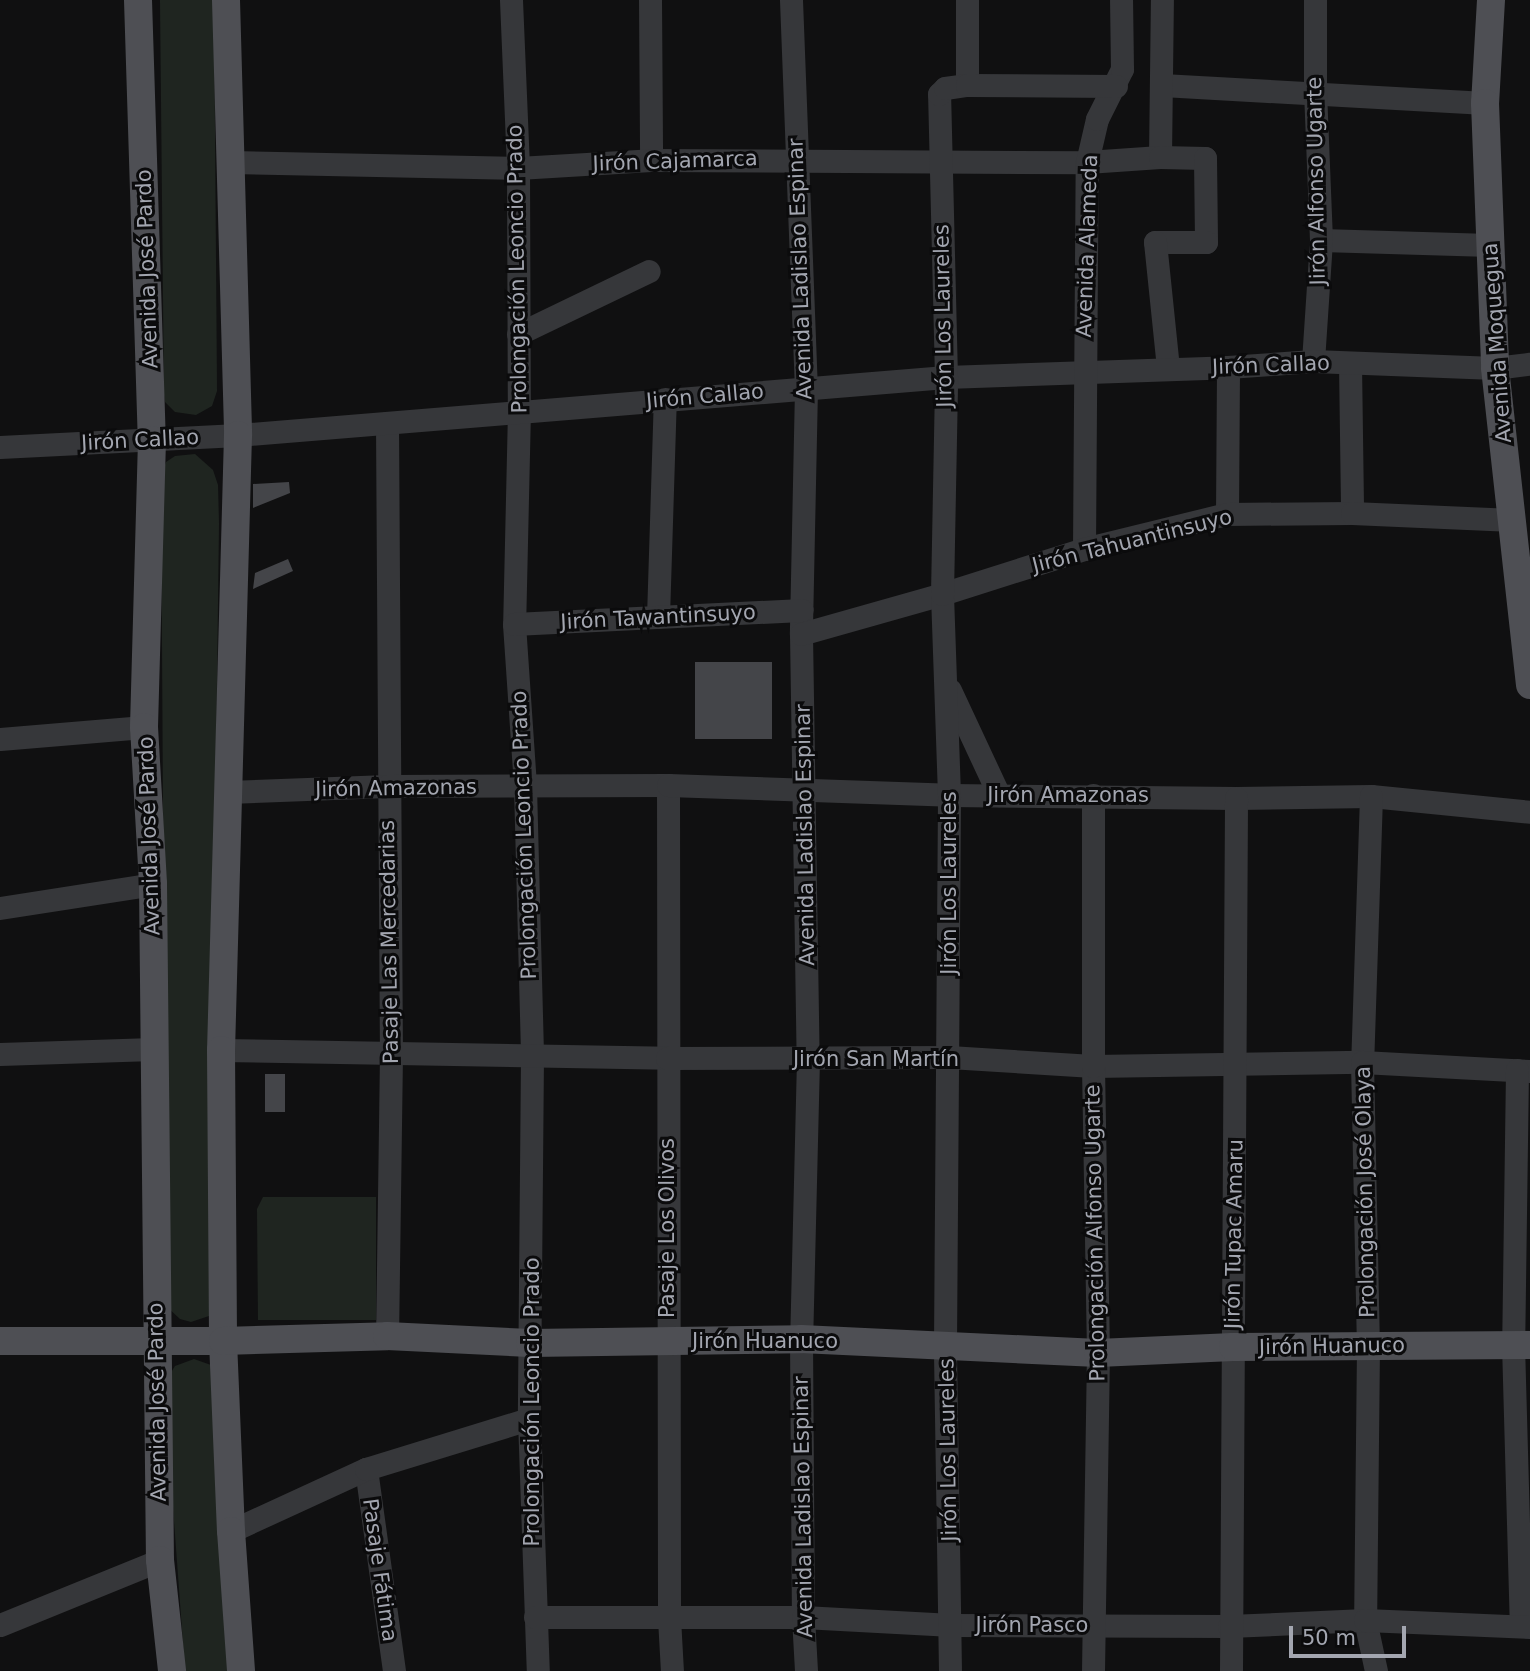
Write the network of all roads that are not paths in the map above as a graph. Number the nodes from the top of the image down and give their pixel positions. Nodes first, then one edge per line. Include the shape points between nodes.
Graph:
1 (138, 0) edge
2 (226, 0) edge
3 (511, 0) edge
4 (650, 0) edge
5 (791, 0) edge
6 (967, 0) edge
7 (1121, 0) edge
8 (1163, 0) edge
9 (1315, 0) edge
10 (1490, 0) edge
11 (967, 85) junction
12 (1162, 85) junction
13 (1116, 86) junction
14 (1315, 93) junction
15 (1485, 103) junction
16 (1160, 158) junction
17 (795, 159) junction
18 (651, 160) junction
19 (939, 161) junction
20 (230, 162) junction
21 (1087, 162) junction
22 (517, 168) junction
23 (1321, 240) junction
24 (1490, 244) junction
25 (649, 271) dead end
26 (518, 334) junction
27 (1312, 361) junction
28 (1350, 363) junction
29 (1530, 363) edge
30 (1228, 367) junction
31 (1168, 368) junction
32 (1495, 368) junction
33 (1083, 373) junction
34 (946, 377) junction
35 (806, 388) junction
36 (666, 400) junction
37 (519, 410) junction
38 (387, 423) junction
39 (238, 435) junction
40 (152, 440) junction
41 (0, 447) edge
42 (1353, 513) junction
43 (1227, 514) junction
44 (1513, 520) junction
45 (1084, 549) junction
46 (942, 594) junction
47 (802, 610) junction
48 (658, 617) junction
49 (514, 624) junction
50 (801, 634) junction
51 (945, 680) junction
52 (1530, 685) edge
53 (144, 727) junction
54 (0, 739) edge
55 (668, 785) junction
56 (387, 786) junction
57 (525, 786) junction
58 (806, 789) junction
59 (228, 792) junction
60 (949, 794) junction
61 (1093, 794) junction
62 (999, 795) junction
63 (1371, 796) junction
64 (1236, 798) junction
65 (1530, 812) edge
66 (153, 884) junction
67 (0, 908) edge
68 (153, 1049) junction
69 (221, 1050) junction
70 (0, 1054) edge
71 (391, 1054) junction
72 (532, 1055) junction
73 (949, 1057) junction
74 (667, 1058) junction
75 (808, 1059) junction
76 (1363, 1062) junction
77 (1236, 1064) junction
78 (1093, 1066) junction
79 (1523, 1070) edge
80 (387, 1336) junction
81 (156, 1339) junction
82 (801, 1339) junction
83 (0, 1340) edge
84 (223, 1340) junction
85 (668, 1342) junction
86 (530, 1343) junction
87 (945, 1344) junction
88 (1521, 1344) edge
89 (1368, 1346) junction
90 (1233, 1347) junction
91 (1098, 1353) junction
92 (529, 1419) junction
93 (366, 1469) junction
94 (231, 1531) junction
95 (160, 1560) junction
96 (535, 1617) junction
97 (803, 1617) junction
98 (669, 1618) junction
99 (1365, 1620) junction
100 (1092, 1624) junction
101 (0, 1625) edge
102 (952, 1625) junction
103 (1229, 1626) junction
104 (1526, 1626) edge
105 (172, 1671) edge
106 (241, 1671) edge
107 (394, 1671) edge
108 (538, 1671) edge
109 (672, 1671) edge
110 (806, 1671) edge
111 (950, 1671) edge
112 (1093, 1671) edge
113 (1231, 1671) edge
114 (1376, 1671) edge

1 - 40 main road, Avenida José Pardo
2 - 20 main road
3 - 22 street, Prolongación Leoncio Prado
4 - 18 street
5 - 17 street, Avenida Ladislao Espinar
6 - 11 street
7 - 13 street, Avenida Alameda via 1122,69
8 - 12 street
9 - 14 street, Jirón Alfonso Ugarte
10 - 15 main road, Avenida Moquegua
11 - 13 street
11 - 19 street, Jirón Los Laureles via 945,88 939,94
12 - 14 street
12 - 16 street
13 - 21 street, Avenida Alameda via 1097,119
14 - 15 street
14 - 23 street, Jirón Alfonso Ugarte
15 - 24 main road, Avenida Moquegua
16 - 21 street, Jirón Cajamarca
16 - 31 street, Jirón Cajamarca via 1205,158 1206,242 1155,242
17 - 18 street, Jirón Cajamarca
17 - 19 street, Jirón Cajamarca
17 - 35 street, Avenida Ladislao Espinar
18 - 22 street, Jirón Cajamarca
19 - 21 street, Jirón Cajamarca
19 - 34 street, Jirón Los Laureles
20 - 22 street, Jirón Cajamarca
20 - 39 main road
21 - 33 street, Avenida Alameda
22 - 26 street, Prolongación Leoncio Prado
23 - 24 street
23 - 27 street, Jirón Alfonso Ugarte
24 - 32 main road, Avenida Moquegua
25 - 26 street
26 - 37 street, Prolongación Leoncio Prado
27 - 28 street, Jirón Callao
27 - 30 street, Jirón Callao
28 - 32 street, Jirón Callao
28 - 42 street
29 - 32 street, Jirón Callao
30 - 31 street, Jirón Callao
30 - 43 street
31 - 33 street, Jirón Callao
32 - 44 main road, Avenida Moquegua
33 - 34 street, Jirón Callao
33 - 45 street, Avenida Alameda
34 - 35 street, Jirón Callao
34 - 46 street, Jirón Los Laureles
35 - 36 street, Jirón Callao
35 - 47 street, Avenida Ladislao Espinar
36 - 37 street, Jirón Callao
36 - 48 street
37 - 38 street, Jirón Callao
37 - 49 street, Prolongación Leoncio Prado
38 - 39 street, Jirón Callao
38 - 56 street, Pasaje Las Mercedarias
39 - 40 street, Jirón Callao
39 - 59 main road
40 - 41 street, Jirón Callao
40 - 53 main road, Avenida José Pardo
42 - 43 street, Jirón Tahuantinsuyo
42 - 44 street, Jirón Tahuantinsuyo
43 - 45 street, Jirón Tahuantinsuyo
44 - 52 main road, Avenida Moquegua
45 - 46 street, Jirón Tahuantinsuyo
46 - 50 street, Jirón Tahuantinsuyo
46 - 51 street, Jirón Los Laureles
47 - 48 street, Jirón Tawantinsuyo
47 - 50 street, Avenida Ladislao Espinar
48 - 49 street, Jirón Tawantinsuyo
49 - 57 street, Prolongación Leoncio Prado
50 - 58 street, Avenida Ladislao Espinar
51 - 60 street, Jirón Los Laureles
51 - 62 street
53 - 54 street
53 - 66 main road, Avenida José Pardo
55 - 57 street, Jirón Amazonas
55 - 58 street, Jirón Amazonas
55 - 74 street, Pasaje Los Olivos
56 - 57 street, Jirón Amazonas
56 - 59 street, Jirón Amazonas
56 - 71 street, Pasaje Las Mercedarias
57 - 72 street, Prolongación Leoncio Prado
58 - 60 street, Jirón Amazonas
58 - 75 street, Avenida Ladislao Espinar
59 - 69 main road
60 - 62 street, Jirón Amazonas
60 - 73 street, Jirón Los Laureles
61 - 62 street, Jirón Amazonas
61 - 64 street, Jirón Amazonas
61 - 78 street, Prolongación Alfonso Ugarte
63 - 64 street, Jirón Amazonas
63 - 65 street, Jirón Amazonas
63 - 76 street, Prolongación José Olaya
64 - 77 street, Jirón Tupac Amaru
66 - 67 street
66 - 68 main road, Avenida José Pardo
68 - 70 street
68 - 81 main road, Avenida José Pardo
69 - 71 street, Jirón San Martín
69 - 84 main road
71 - 72 street, Jirón San Martín
71 - 80 street, Pasaje Las Mercedarias
72 - 74 street, Jirón San Martín
72 - 86 street, Prolongación Leoncio Prado
73 - 75 street, Jirón San Martín
73 - 78 street, Jirón San Martín
73 - 87 street, Jirón Los Laureles
74 - 75 street, Jirón San Martín
74 - 85 street, Pasaje Los Olivos
75 - 82 street, Avenida Ladislao Espinar
76 - 77 street, Jirón San Martín
76 - 79 street, Jirón San Martín
76 - 89 street, Prolongación José Olaya
77 - 78 street, Jirón San Martín
77 - 90 street, Jirón Tupac Amaru
78 - 91 street, Prolongación Alfonso Ugarte
79 - 88 street
80 - 84 main road, Jirón Huanuco
80 - 86 main road, Jirón Huanuco
81 - 83 main road, Jirón Huanuco
81 - 84 main road, Jirón Huanuco
81 - 95 main road, Avenida José Pardo
82 - 85 main road, Jirón Huanuco
82 - 87 main road, Jirón Huanuco
82 - 97 street, Avenida Ladislao Espinar
84 - 94 main road
85 - 86 main road, Jirón Huanuco
85 - 98 street, Pasaje Los Olivos
86 - 92 street, Prolongación Leoncio Prado
87 - 91 main road, Jirón Huanuco
87 - 102 street, Jirón Los Laureles
88 - 89 main road, Jirón Huanuco
88 - 104 street
89 - 90 main road, Jirón Huanuco
89 - 99 street, Prolongación José Olaya
90 - 91 main road, Jirón Huanuco
90 - 103 street, Jirón Tupac Amaru
91 - 100 street, Prolongación Alfonso Ugarte
92 - 93 street
92 - 96 street, Prolongación Leoncio Prado
93 - 94 street
93 - 107 street, Pasaje Fátima
94 - 106 main road
95 - 101 street
95 - 105 main road, Avenida José Pardo
96 - 98 street, Jirón Pasco
96 - 108 street, Prolongación Leoncio Prado
97 - 98 street, Jirón Pasco
97 - 102 street, Jirón Pasco
97 - 110 street, Avenida Ladislao Espinar
98 - 109 street, Pasaje Los Olivos
99 - 103 street, Jirón Pasco
99 - 104 street, Jirón Pasco
99 - 114 street, Prolongación José Olaya
100 - 102 street, Jirón Pasco
100 - 103 street, Jirón Pasco
100 - 112 street, Prolongación Alfonso Ugarte
102 - 111 street, Jirón Los Laureles
103 - 113 street, Jirón Tupac Amaru

